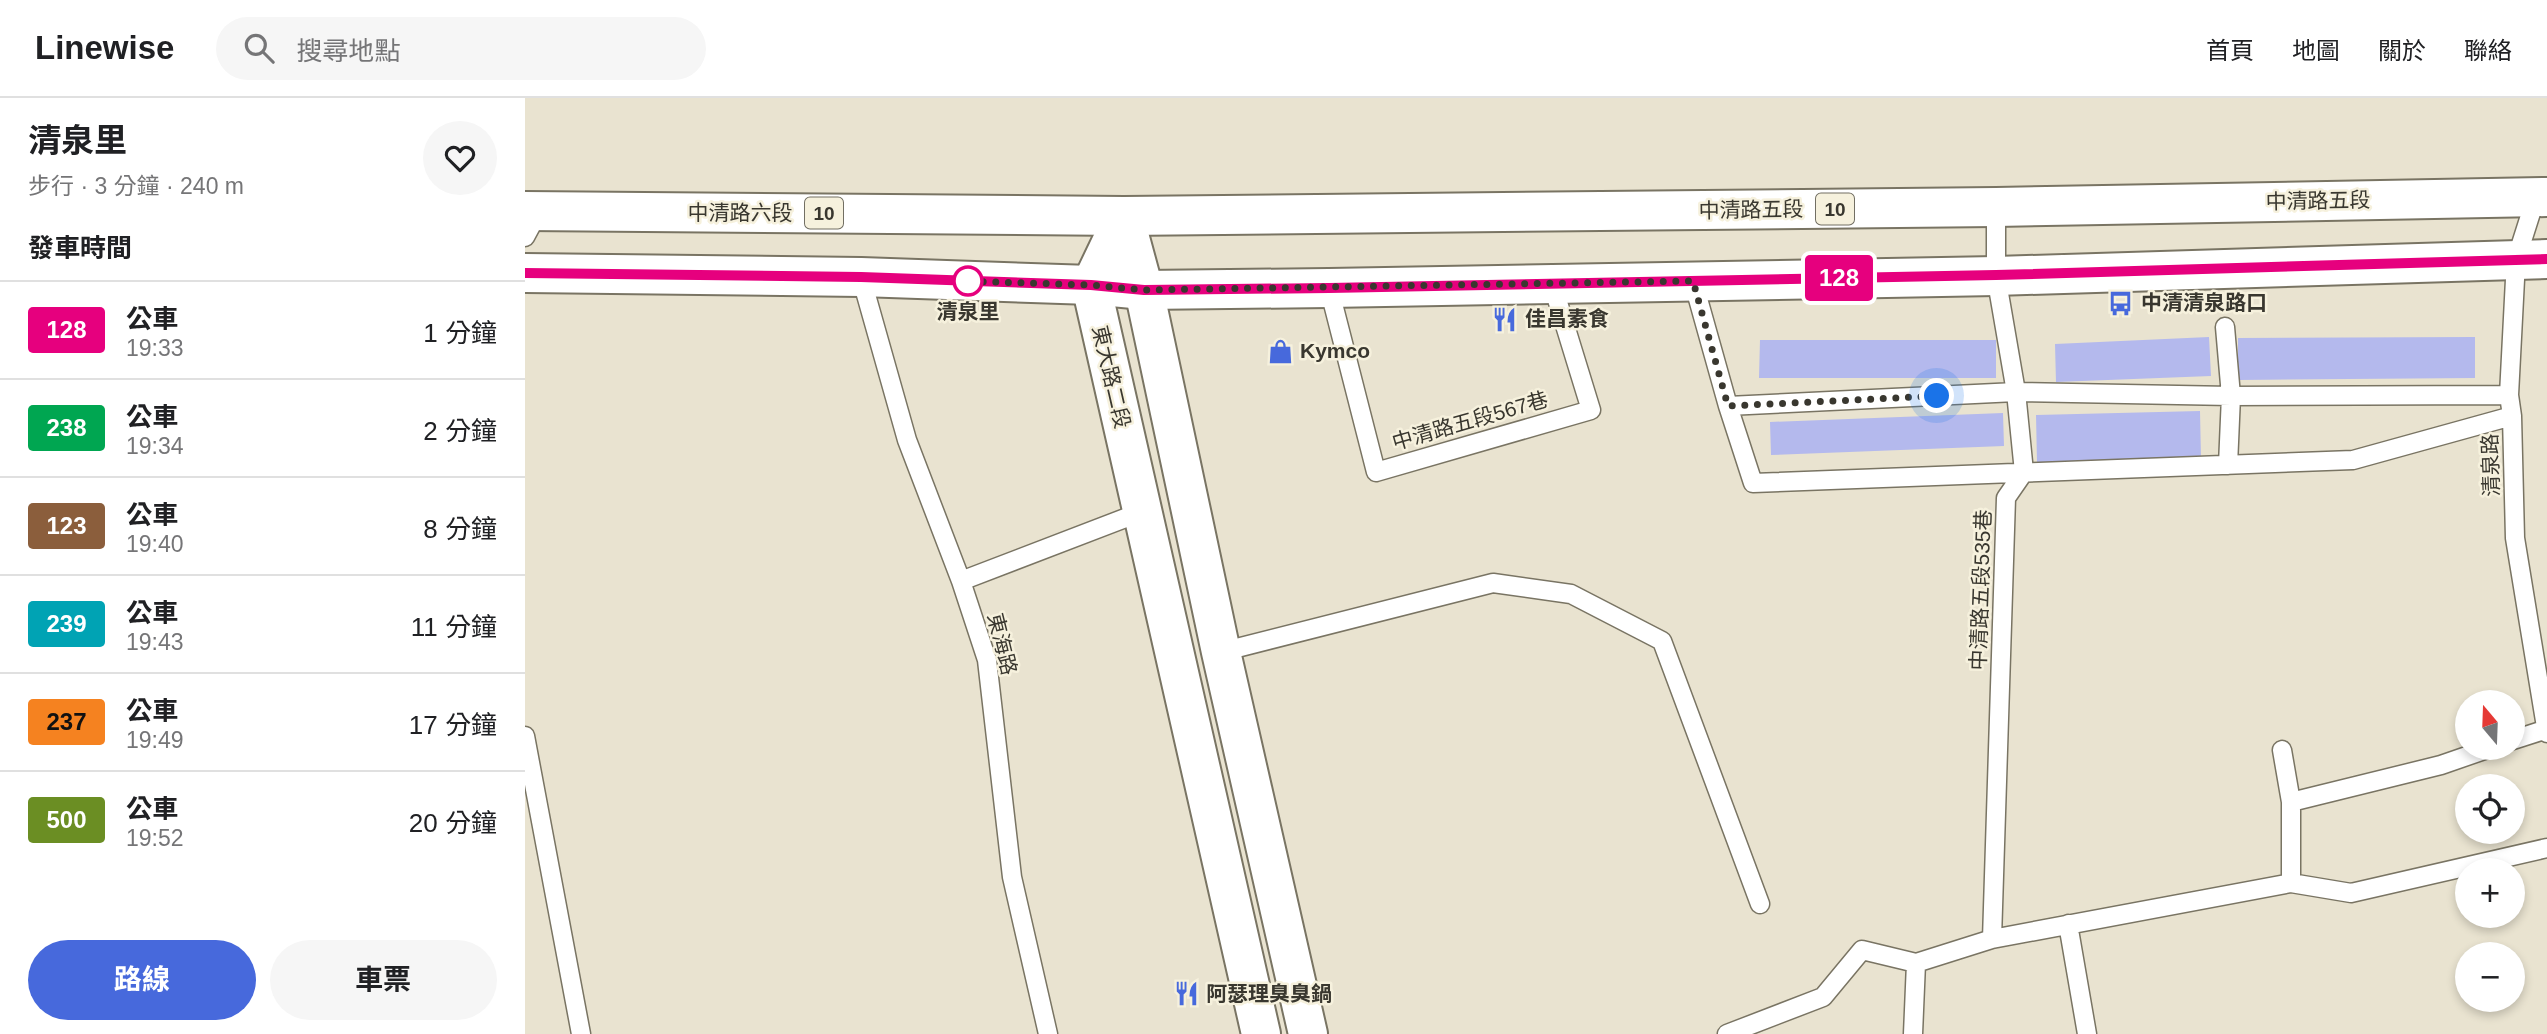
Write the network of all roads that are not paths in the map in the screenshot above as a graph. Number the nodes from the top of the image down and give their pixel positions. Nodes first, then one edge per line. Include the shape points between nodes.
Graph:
1 (2541, 197) edge
2 (1996, 207) junction
3 (1124, 216) junction
4 (529, 220) edge
5 (2532, 260) edge
6 (525, 273) edge
7 (1996, 275) junction
8 (861, 277) junction
9 (1693, 281) junction
10 (1552, 283) junction
11 (1091, 285) junction
12 (1329, 288) junction
13 (1144, 290) junction
14 (2225, 327) dead end
15 (2016, 392) junction
16 (2509, 395) junction
17 (2231, 396) junction
18 (1728, 406) junction
19 (2512, 416) junction
20 (2228, 465) junction
21 (2024, 471) junction
22 (1141, 512) junction
23 (961, 581) junction
24 (1221, 652) junction
25 (2547, 731) edge
26 (525, 736) edge
27 (2525, 737) edge
28 (2282, 750) dead end
29 (2455, 760) edge
30 (2291, 802) junction
31 (2547, 848) edge
32 (2291, 883) junction
33 (1760, 904) dead end
34 (2068, 924) junction
35 (1992, 939) junction
36 (1916, 963) junction
37 (581, 1034) edge
38 (1048, 1034) edge
39 (1261, 1034) edge
40 (1308, 1034) edge
41 (1727, 1034) edge
42 (1913, 1034) edge
43 (2087, 1034) edge

1 - 2 main road, 中清路五段 / 10
1 - 5 lane, 清泉路
2 - 3 main road, 中清路五段 / 10
2 - 7 lane
3 - 4 main road, 中清路六段 / 10
3 - 11 main road
3 - 13 main road
5 - 7 main road
5 - 16 lane, 清泉路
6 - 8 main road
7 - 9 main road
7 - 15 lane
8 - 11 main road
8 - 23 lane, 東海路 via 907,440
9 - 10 main road
9 - 18 lane
10 - 12 main road
10 - 12 lane, 中清路五段567巷 via 1591,410 1376,472
11 - 13 main road
11 - 22 main road, 東大路二段
12 - 13 main road
13 - 24 main road
14 - 17 lane
15 - 17 lane
15 - 18 lane
15 - 21 lane
16 - 17 lane
16 - 19 lane, 清泉路
17 - 20 lane
18 - 21 lane via 1753,482
19 - 20 lane via 2353,460
19 - 25 lane, 清泉路 via 2515,538
20 - 21 lane
21 - 35 lane, 中清路五段535巷 via 2006,498
22 - 23 lane
22 - 39 main road, 東大路二段
23 - 38 lane, 東海路 via 986,660 1011,877
24 - 33 lane via 1493,583 1571,594 1662,641
24 - 40 main road
25 - 27 lane
26 - 37 lane
28 - 30 lane
29 - 30 lane
30 - 32 lane
31 - 32 lane via 2351,893
32 - 34 lane
34 - 35 lane
34 - 43 lane
35 - 36 lane
36 - 41 lane via 1861,950 1823,997
36 - 42 lane

